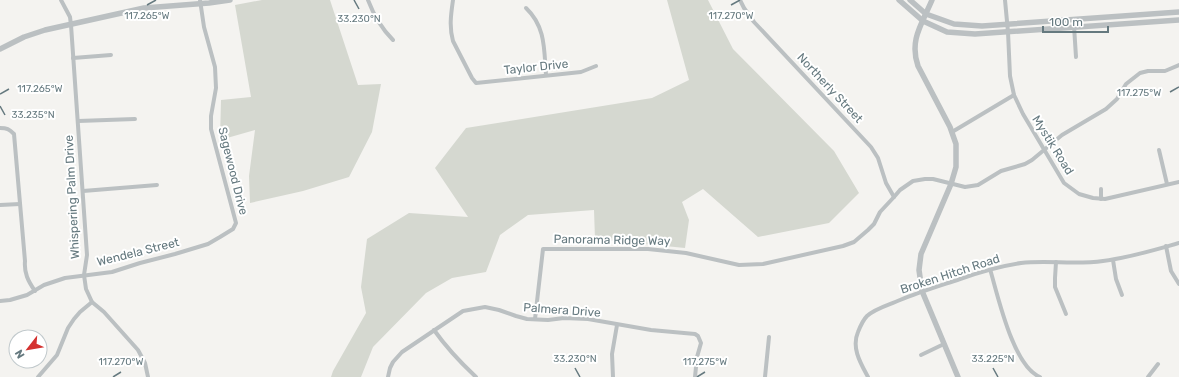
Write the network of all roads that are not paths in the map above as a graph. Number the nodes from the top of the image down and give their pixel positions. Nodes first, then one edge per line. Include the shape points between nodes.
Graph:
1 (60, 0) edge
2 (230, 0) edge
3 (368, 0) edge
4 (453, 0) edge
5 (740, 0) edge
6 (899, 0) edge
7 (910, 0) edge
8 (932, 0) edge
9 (1005, 0) edge
10 (200, 2) edge
11 (526, 8) dead end
12 (1179, 12) edge
13 (926, 14) junction
14 (923, 20) junction
15 (1179, 20) edge
16 (1007, 24) junction
17 (71, 25) junction
18 (1074, 26) junction
19 (1008, 32) junction
20 (393, 40) dead end
21 (0, 49) edge
22 (111, 56) dead end
23 (1076, 57) dead end
24 (73, 58) junction
25 (1179, 65) edge
26 (596, 66) dead end
27 (546, 75) junction
28 (1014, 95) junction
29 (135, 119) dead end
30 (78, 121) junction
31 (0, 128) edge
32 (952, 132) junction
33 (1043, 150) junction
34 (1159, 150) dead end
35 (1179, 182) edge
36 (951, 184) junction
37 (1167, 184) junction
38 (157, 185) dead end
39 (1101, 189) dead end
40 (83, 191) junction
41 (894, 197) junction
42 (1101, 199) junction
43 (20, 204) junction
44 (0, 205) edge
45 (233, 229) joint
46 (1179, 242) edge
47 (1166, 246) junction
48 (1113, 260) junction
49 (1056, 262) junction
50 (990, 269) junction
51 (84, 275) junction
52 (1179, 284) edge
53 (35, 291) junction
54 (922, 291) junction
55 (1122, 295) dead end
56 (0, 301) edge
57 (92, 302) junction
58 (1066, 314) dead end
59 (535, 319) junction
60 (617, 324) junction
61 (434, 330) junction
62 (769, 337) dead end
63 (944, 344) junction
64 (921, 355) dead end
65 (1158, 364) dead end
66 (38, 377) edge
67 (148, 377) edge
68 (388, 377) edge
69 (476, 377) edge
70 (613, 377) edge
71 (695, 377) edge
72 (765, 377) edge
73 (868, 377) edge
74 (958, 377) edge
75 (1040, 377) edge
76 (1148, 377) edge

1 - 17 street, Whispering Palm Drive via 70,17
2 - 10 street
3 - 20 street via 375,18
4 - 27 street, Taylor Drive via 451,35 476,83
5 - 41 street, Northerly Street via 754,22 871,147
6 - 14 street
7 - 13 street
8 - 13 street
9 - 16 street, Mystik Road
10 - 17 street via 144,8
10 - 45 street, Sagewood Drive via 215,67 216,88 210,129 236,223
11 - 27 street via 539,26
12 - 16 street
13 - 14 street
13 - 16 street via 954,24
14 - 19 street via 947,32
14 - 32 street via 914,43 915,57
15 - 18 street
16 - 19 street, Mystik Road
17 - 21 street via 24,37
17 - 24 street, Whispering Palm Drive
18 - 19 street
18 - 23 street
19 - 28 street, Mystik Road via 1010,76
22 - 24 street
24 - 30 street, Whispering Palm Drive
25 - 33 street via 1165,71 1140,73 1126,84 1117,99 1106,109 1062,135
26 - 27 street, Taylor Drive via 581,72
28 - 32 street
28 - 33 street, Mystik Road
29 - 30 street
30 - 40 street, Whispering Palm Drive
31 - 43 street via 10,129 14,134
32 - 36 street via 956,144 956,167
33 - 36 street via 1025,164 1001,171 978,185 965,187
33 - 42 street, Mystik Road via 1064,183 1079,194
34 - 37 street
35 - 37 street, Mystik Road
36 - 41 street via 933,179 919,180 900,190
36 - 54 street via 921,254 919,270
37 - 42 street, Mystik Road
38 - 40 street
39 - 42 street
40 - 51 street, Whispering Palm Drive via 87,255
41 - 59 street, Panorama Ridge Way via 880,212 874,224 854,242 763,264 739,265 686,253 648,249 543,249
43 - 44 street
43 - 53 street via 25,268 27,279
45 - 51 street, Wendela Street via 208,244 112,272
46 - 47 street, Broken Hitch Road
47 - 48 street, Broken Hitch Road
47 - 52 street via 1171,271
48 - 49 street, Broken Hitch Road
48 - 55 street
49 - 50 street, Broken Hitch Road via 1021,263
49 - 58 street via 1055,287
50 - 54 street, Broken Hitch Road
50 - 75 street via 1012,341 1028,368
51 - 53 street, Wendela Street via 65,278
51 - 57 street via 86,289
53 - 56 street, Wendela Street
54 - 63 street
54 - 73 street, Broken Hitch Road via 866,317 856,336 856,348
57 - 66 street via 74,318 57,355
57 - 67 street via 138,350 145,363
59 - 60 street, Palmera Drive via 588,319
59 - 61 street, Palmera Drive via 485,307 463,311
60 - 70 street via 612,354
60 - 71 street, Palmera Drive via 698,336 701,343
61 - 68 street, Palmera Drive via 402,352 393,362
61 - 69 street via 458,360
62 - 72 street
63 - 64 street
63 - 74 street
65 - 76 street

